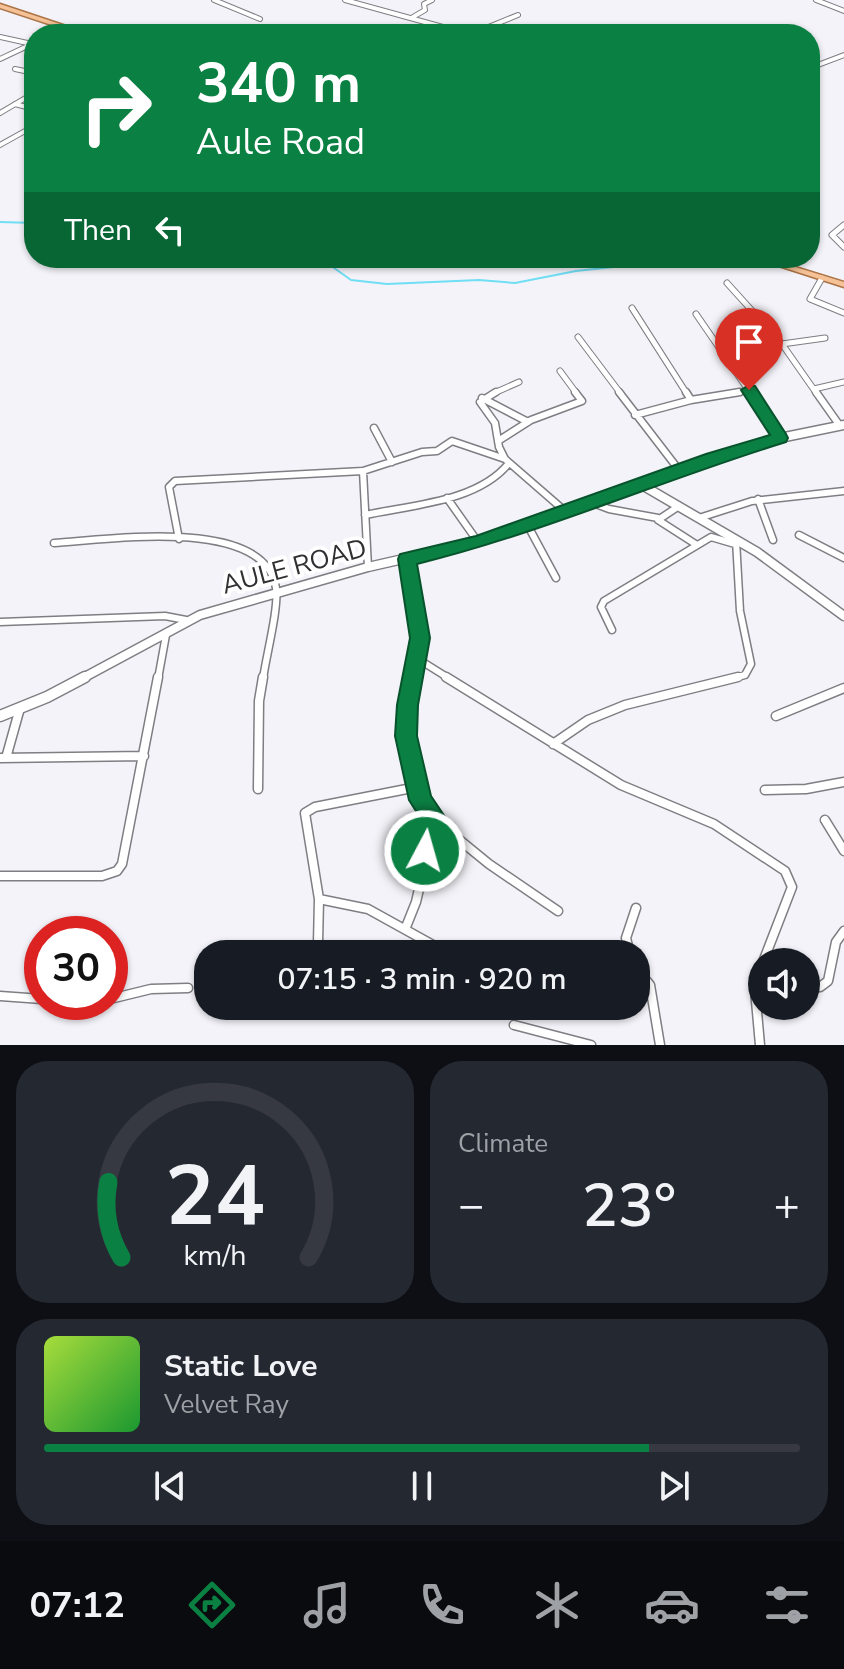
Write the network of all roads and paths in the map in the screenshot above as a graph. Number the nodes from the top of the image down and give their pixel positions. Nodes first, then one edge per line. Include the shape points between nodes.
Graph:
1 (214, 0) edge
2 (345, 0) edge
3 (432, 0) edge
4 (816, 0) edge
5 (0, 8) edge
6 (844, 11) edge
7 (518, 15) dead end
8 (413, 18) junction
9 (260, 19) dead end
10 (47, 24) edge
11 (52, 24) edge
12 (434, 24) edge
13 (496, 24) edge
14 (0, 37) edge
15 (24, 42) edge
16 (24, 48) edge
17 (844, 55) edge
18 (0, 59) edge
19 (820, 64) edge
20 (15, 69) dead end
21 (24, 71) edge
22 (24, 99) edge
23 (15, 104) junction
24 (24, 106) edge
25 (0, 113) edge
26 (24, 132) edge
27 (0, 145) edge
28 (844, 225) edge
29 (844, 247) edge
30 (796, 268) joint
31 (822, 278) junction
32 (727, 283) dead end
33 (844, 283) edge
34 (632, 308) dead end
35 (844, 313) edge
36 (696, 314) dead end
37 (578, 337) dead end
38 (825, 338) dead end
39 (782, 344) junction
40 (560, 371) dead end
41 (519, 382) dead end
42 (844, 382) edge
43 (814, 389) junction
44 (749, 390) junction
45 (482, 398) junction
46 (691, 400) junction
47 (635, 415) junction
48 (528, 422) junction
49 (842, 426) edge
50 (374, 428) dead end
51 (780, 438) junction
52 (498, 441) junction
53 (507, 461) junction
54 (392, 462) junction
55 (679, 470) junction
56 (363, 471) junction
57 (642, 485) junction
58 (844, 491) edge
59 (447, 498) junction
60 (758, 499) junction
61 (593, 503) junction
62 (679, 506) junction
63 (566, 512) junction
64 (365, 515) junction
65 (658, 518) junction
66 (699, 518) junction
67 (528, 526) junction
68 (799, 535) dead end
69 (179, 539) junction
70 (773, 540) dead end
71 (478, 542) junction
72 (736, 542) junction
73 (54, 543) dead end
74 (697, 545) junction
75 (844, 558) edge
76 (407, 559) junction
77 (368, 567) junction
78 (556, 578) dead end
79 (277, 592) junction
80 (844, 616) edge
81 (186, 620) junction
82 (0, 622) edge
83 (612, 630) dead end
84 (166, 635) junction
85 (418, 659) junction
86 (844, 688) edge
87 (20, 708) junction
88 (0, 716) edge
89 (776, 716) dead end
90 (553, 744) junction
91 (144, 756) junction
92 (3, 758) edge
93 (844, 782) edge
94 (417, 787) junction
95 (258, 789) dead end
96 (765, 790) dead end
97 (435, 820) junction
98 (825, 820) dead end
99 (844, 851) edge
100 (0, 876) edge
101 (319, 899) junction
102 (636, 908) dead end
103 (558, 911) dead end
104 (406, 927) junction
105 (844, 931) edge
106 (318, 940) edge
107 (426, 940) edge
108 (626, 940) edge
109 (768, 948) edge
110 (650, 985) edge
111 (820, 987) edge
112 (188, 988) dead end
113 (128, 995) edge
114 (0, 996) edge
115 (24, 998) edge
116 (757, 1020) edge
117 (514, 1025) dead end
118 (591, 1045) edge
119 (660, 1045) edge
120 (760, 1045) edge

1 - 9 street
2 - 8 street
3 - 8 street
4 - 6 street
5 - 10 main road
5 - 11 main road
7 - 13 street
8 - 12 street
14 - 15 street
16 - 18 street
17 - 19 street
20 - 21 street
22 - 23 street
23 - 24 street
23 - 25 street
26 - 27 street
28 - 29 street via 832,235
30 - 31 main road
30 - 33 main road
31 - 33 main road
31 - 35 street via 810,299
32 - 39 street
34 - 46 street
36 - 44 street
37 - 47 street
38 - 39 street
39 - 43 street
40 - 48 street via 583,400
41 - 45 street
42 - 43 street
43 - 49 street
44 - 46 street
44 - 51 street
45 - 48 street
45 - 52 street
46 - 47 street
47 - 55 street
48 - 52 street
49 - 51 street, AULE ROAD
50 - 54 street
51 - 55 street, AULE ROAD
52 - 53 street
53 - 54 street via 452,441 437,451
53 - 59 street via 491,482
53 - 63 street
54 - 56 street
55 - 57 street, AULE ROAD
56 - 64 street
56 - 69 street via 175,481 169,487
57 - 61 street, AULE ROAD
57 - 62 street
58 - 60 street
59 - 64 street
59 - 71 street
60 - 66 street
60 - 70 street
61 - 63 street, AULE ROAD
61 - 65 street
62 - 65 street
62 - 66 street
63 - 67 street, AULE ROAD
64 - 77 street
65 - 74 street
66 - 72 street
67 - 71 street, AULE ROAD
67 - 78 street
68 - 75 street
69 - 73 street
69 - 79 street via 252,552 273,574
71 - 76 street, AULE ROAD
72 - 74 street via 713,537
72 - 80 street via 783,569
72 - 90 street via 740,611 751,655 745,675 625,705 588,720
74 - 83 street via 601,603
76 - 77 street, AULE ROAD
76 - 85 street via 419,625
77 - 79 street, AULE ROAD
79 - 81 street, AULE ROAD
79 - 95 street via 259,701
81 - 82 street via 165,616
81 - 84 street, AULE ROAD
84 - 87 street, AULE ROAD
84 - 91 street
85 - 90 street
85 - 94 street via 406,719
86 - 89 street
87 - 88 street, AULE ROAD
87 - 92 street
90 - 109 street via 621,785 708,820 785,871 792,887
91 - 92 street
91 - 100 street via 126,854 117,871 102,876
93 - 96 street
94 - 97 street
94 - 101 street via 305,813
97 - 103 street
97 - 104 street
98 - 99 street
101 - 104 street via 357,904
101 - 106 street
102 - 108 street
104 - 107 street
105 - 111 street via 836,942 828,981
110 - 119 street
112 - 113 street
114 - 115 street
116 - 120 street
117 - 118 street

